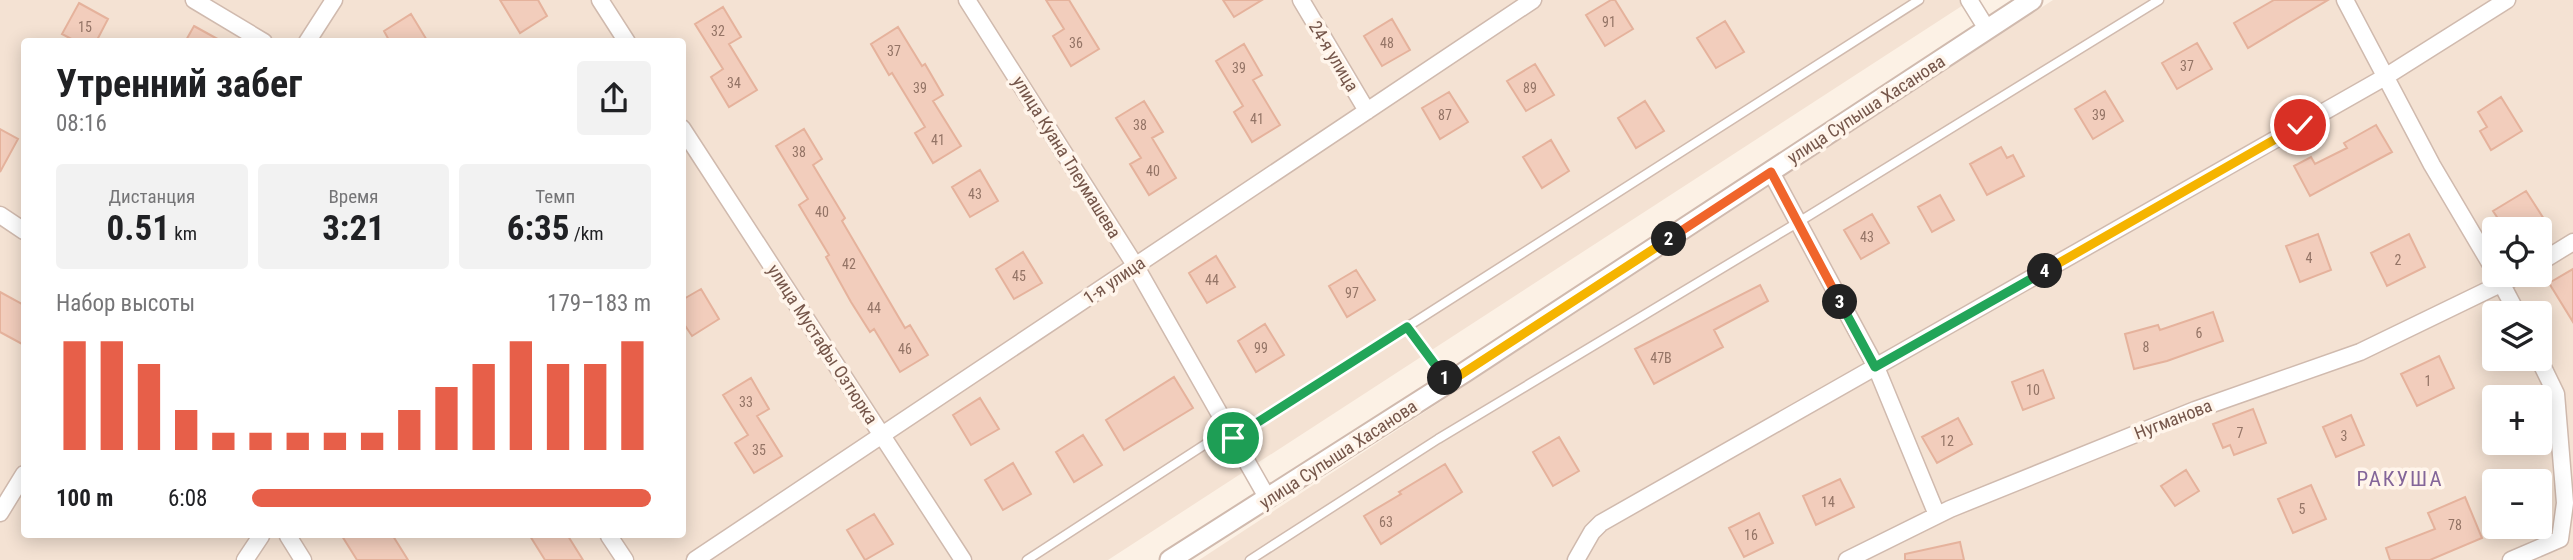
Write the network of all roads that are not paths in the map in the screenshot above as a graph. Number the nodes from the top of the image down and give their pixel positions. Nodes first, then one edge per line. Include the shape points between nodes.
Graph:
1 (194, 0) edge
2 (334, 0) edge
3 (600, 0) edge
4 (967, 0) edge
5 (1301, 0) edge
6 (1533, 0) edge
7 (1919, 0) edge
8 (1969, 0) edge
9 (2032, 0) edge
10 (2159, 0) edge
11 (2345, 0) edge
12 (2507, 0) edge
13 (1987, 29) junction
14 (257, 38) edge
15 (310, 38) edge
16 (624, 38) edge
17 (2385, 77) junction
18 (1367, 111) junction
19 (686, 134) edge
20 (1771, 172) junction
21 (0, 215) edge
22 (1797, 223) junction
23 (21, 229) edge
24 (2573, 242) edge
25 (2482, 250) edge
26 (2552, 254) edge
27 (1135, 265) junction
28 (2486, 287) edge
29 (1407, 327) junction
30 (1875, 367) junction
31 (2545, 371) edge
32 (1448, 383) junction
33 (2573, 391) edge
34 (2556, 394) junction
35 (882, 435) junction
36 (1233, 438) junction
37 (21, 479) edge
38 (1268, 499) junction
39 (0, 513) edge
40 (1937, 515) junction
41 (260, 538) edge
42 (289, 538) edge
43 (610, 538) edge
44 (2567, 539) edge
45 (245, 560) edge
46 (303, 560) edge
47 (625, 560) edge
48 (695, 560) edge
49 (963, 560) edge
50 (1027, 560) edge
51 (1170, 560) edge
52 (1250, 560) edge
53 (1576, 560) edge
54 (1847, 560) edge
55 (2511, 560) edge

1 - 14 street
2 - 15 street
3 - 16 street
4 - 27 street, улица Куана Тлеумашева
5 - 18 street, 24-я улица
6 - 18 street, 1-я улица
7 - 29 lane
8 - 13 street
9 - 13 street, улица Супыша Хасанова
10 - 22 lane
11 - 17 street
12 - 17 street
13 - 20 street, улица Супыша Хасанова
17 - 25 street
17 - 30 street
18 - 27 street, 1-я улица
19 - 35 street, улица Мустафы Озтюрка
20 - 22 street
20 - 32 street, улица Супыша Хасанова
21 - 23 street
22 - 30 street
22 - 52 lane via 1438,439
24 - 26 street
27 - 35 street, 1-я улица
27 - 36 street, улица Куана Тлеумашева
28 - 40 street, Нугманова via 2360,352 2195,410
29 - 32 lane
29 - 36 lane
30 - 40 street
30 - 53 street via 1601,523
31 - 34 street
32 - 38 street, улица Супыша Хасанова
33 - 34 street
34 - 44 street
35 - 48 street, 1-я улица
35 - 49 street, улица Мустафы Озтюрка
36 - 38 street, улица Куана Тлеумашева
36 - 50 lane via 1218,436
37 - 39 street
38 - 51 street, улица Супыша Хасанова
40 - 54 street, Нугманова
41 - 45 street
42 - 46 street
43 - 47 street
44 - 55 street

